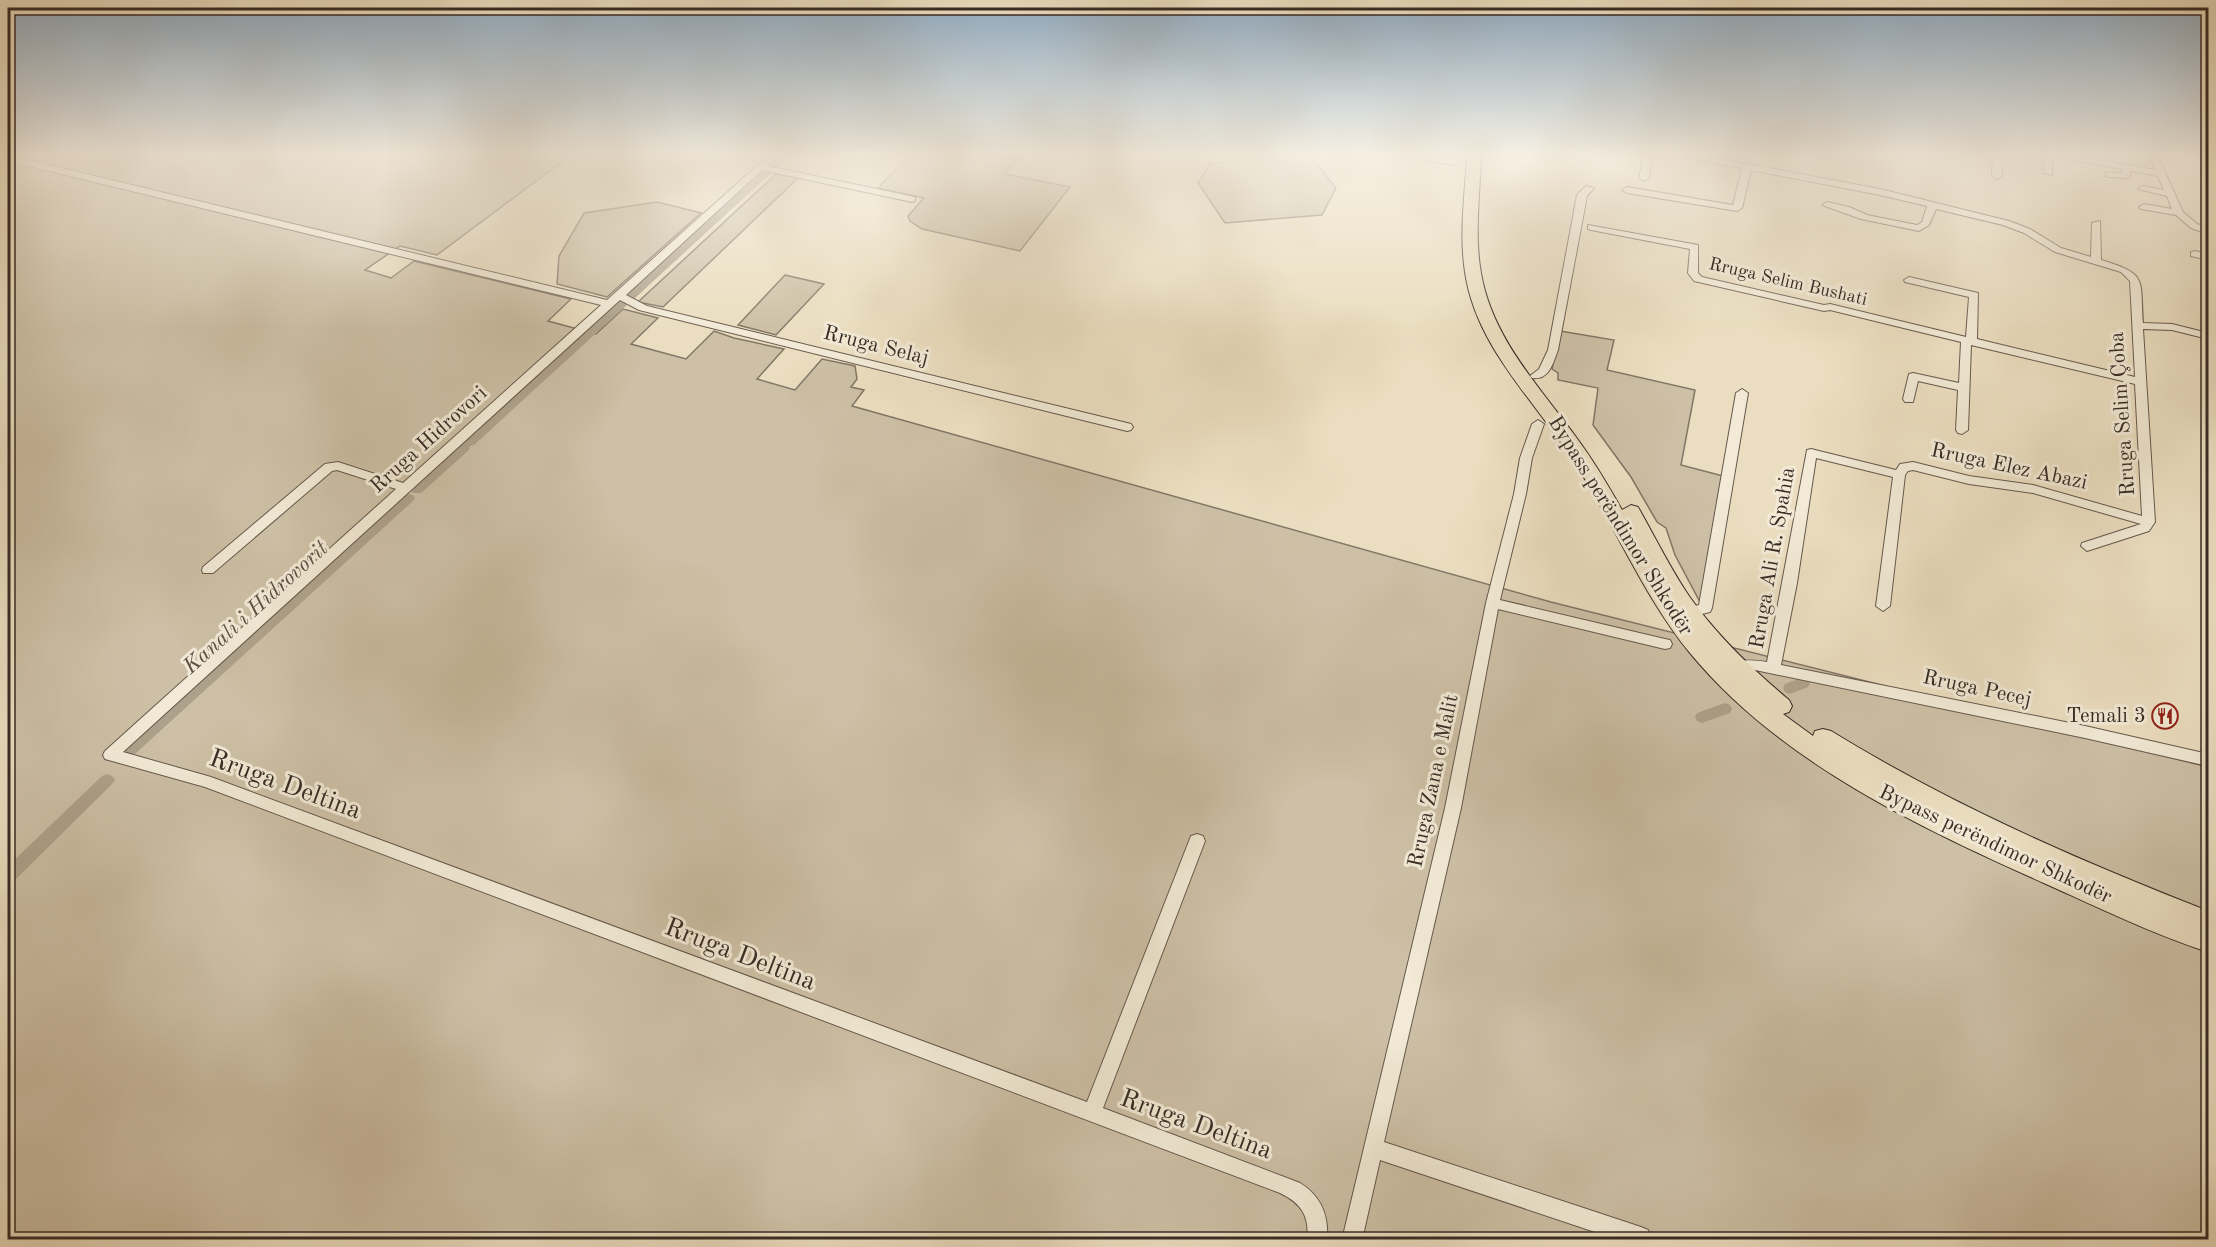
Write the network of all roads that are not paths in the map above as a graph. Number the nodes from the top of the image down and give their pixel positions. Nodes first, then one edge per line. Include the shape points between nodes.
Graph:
1 (245, 213) edge
2 (709, 213) edge
3 (1472, 213) edge
4 (1485, 213) edge
5 (1579, 213) edge
6 (1855, 213) edge
7 (1929, 213) edge
8 (1965, 213) edge
9 (2179, 213) edge
10 (2097, 223) dead end
11 (1591, 227) dead end
12 (2208, 231) edge
13 (2195, 254) dead end
14 (2208, 257) edge
15 (2096, 261) junction
16 (1909, 280) dead end
17 (614, 299) junction
18 (2137, 326) junction
19 (2208, 336) edge
20 (1969, 341) junction
21 (1536, 376) junction
22 (2141, 382) junction
23 (1963, 388) junction
24 (1742, 393) dead end
25 (1909, 399) dead end
26 (1538, 424) dead end
27 (1127, 427) dead end
28 (1962, 430) dead end
29 (1811, 453) joint
30 (1899, 475) junction
31 (405, 488) junction
32 (2149, 522) junction
33 (2087, 546) dead end
34 (208, 570) dead end
35 (1493, 603) junction
36 (1883, 606) dead end
37 (1690, 612) junction
38 (1665, 644) dead end
39 (1737, 667) junction
40 (1773, 669) junction
41 (110, 754) joint
42 (2208, 760) edge
43 (1197, 841) dead end
44 (2208, 922) edge
45 (2208, 940) edge
46 (1092, 1114) junction
47 (1373, 1148) junction
48 (1641, 1237) dead end
49 (1317, 1239) edge
50 (1352, 1239) edge

1 - 17 street, Rruga Selaj
2 - 17 street, Rruga Hidrovori
3 - 45 highway, Bypass perëndimor Shkodër via 1473,276 1484,312 1502,348 1583,462 1664,602 1700,650 1744,695 1867,785 2051,876
4 - 21 highway, Bypass perëndimor Shkodër via 1486,273 1501,320
5 - 21 street via 1553,350 1544,371
6 - 7 street via 1919,228
8 - 15 street, Rruga Selim Çoba via 2016,226 2058,250
9 - 12 street via 2194,226
10 - 15 street
11 - 20 street, Rruga Selim Bushati via 1695,247 1694,273 1698,279
13 - 14 street
15 - 18 street, Rruga Selim Çoba via 2131,274 2135,280
16 - 20 street via 1974,295
17 - 27 street, Rruga Selaj
17 - 31 street, Rruga Hidrovori
18 - 19 street via 2172,327
18 - 22 street, Rruga Selim Çoba
20 - 22 street, Rruga Selim Bushati
20 - 23 street
21 - 37 highway, Bypass perëndimor Shkodër via 1600,463
22 - 32 street, Rruga Selim Çoba
23 - 25 street via 1912,376
23 - 28 street
24 - 37 street via 1705,608
26 - 35 street, Rruga Zana e Malit via 1526,458
29 - 30 street, Rruga Elez Abazi
29 - 40 street, Rruga Ali R. Spahia
30 - 32 street, Rruga Elez Abazi via 1904,467 1912,466 2010,488 2033,489
30 - 36 street
31 - 34 street via 338,466 329,467
31 - 41 street, Rruga Hidrovori
32 - 33 street, Rruga Selim Çoba via 2145,528
35 - 38 street
35 - 47 street, Rruga Zana e Malit via 1453,808
37 - 39 highway, Bypass perëndimor Shkodër
39 - 40 street, Rruga Pecej
39 - 44 highway, Bypass perëndimor Shkodër via 1812,730 1929,800 2070,867
40 - 42 street, Rruga Pecej
41 - 46 street, Rruga Deltina via 206,781
43 - 46 street
46 - 49 street, Rruga Deltina via 1301,1193 1315,1212
47 - 48 street
47 - 50 street, Rruga Zana e Malit

